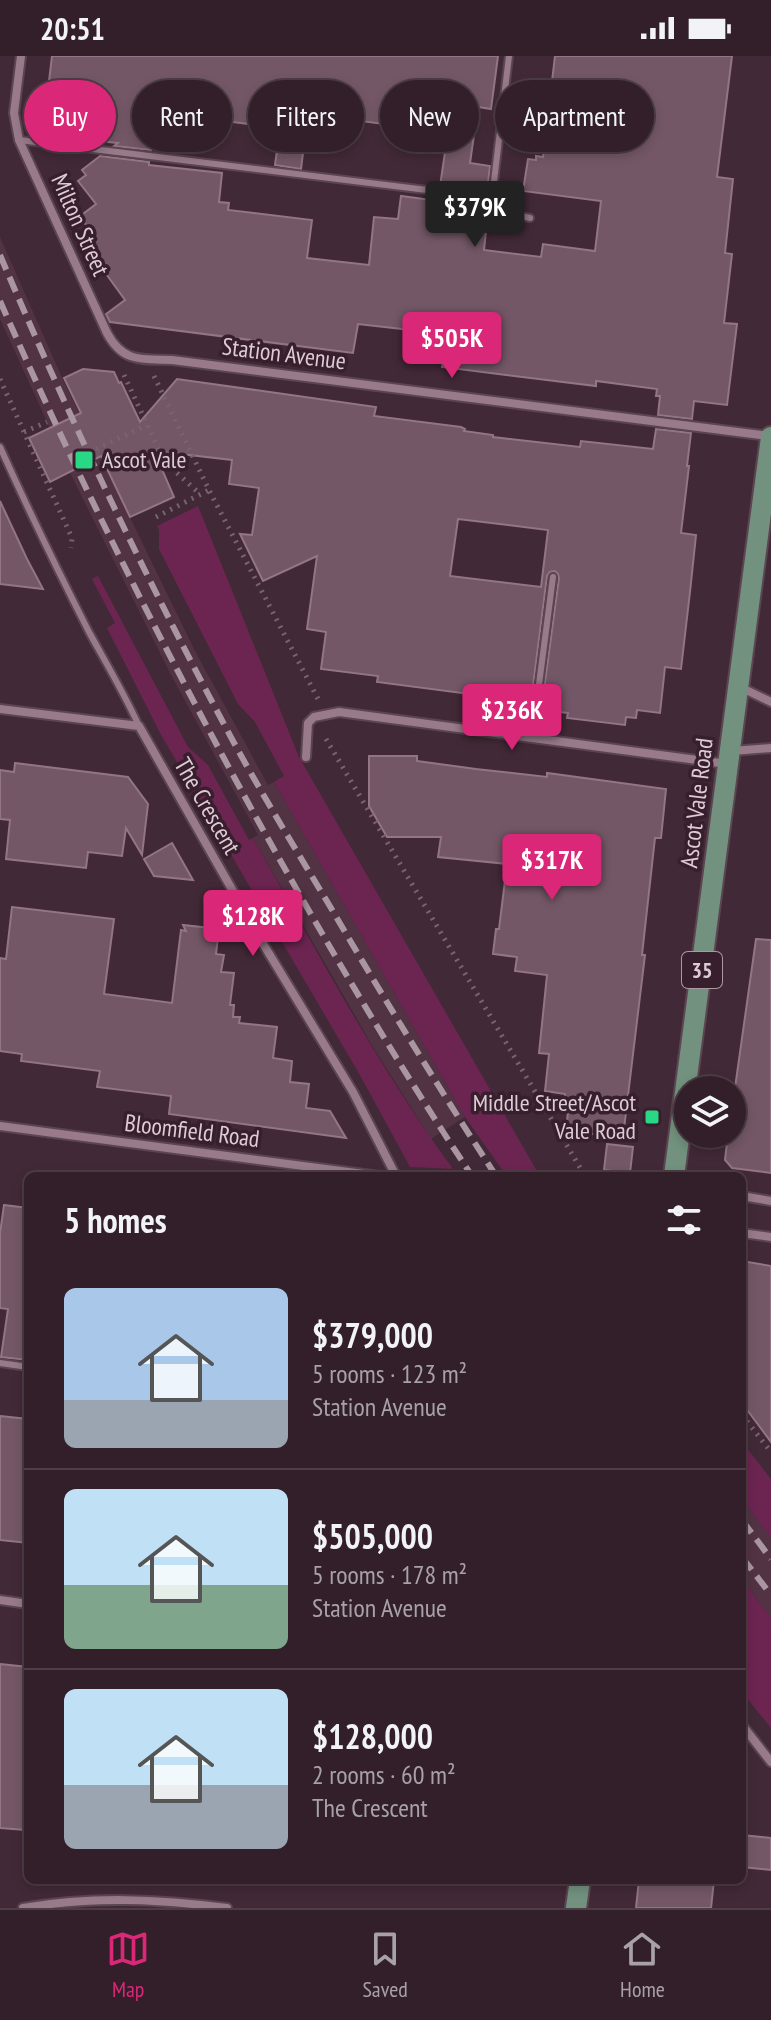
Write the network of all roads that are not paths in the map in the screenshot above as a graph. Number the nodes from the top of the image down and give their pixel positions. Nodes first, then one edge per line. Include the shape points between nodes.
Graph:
1 (21, 56) edge
2 (509, 56) edge
3 (19, 140) junction
4 (492, 198) junction
5 (530, 218) dead end
6 (125, 355) joint
7 (771, 437) edge
8 (0, 447) edge
9 (553, 577) dead end
10 (739, 686) junction
11 (771, 702) edge
12 (0, 709) edge
13 (139, 726) junction
14 (532, 738) junction
15 (771, 748) edge
16 (306, 757) dead end
17 (730, 758) junction
18 (0, 1126) edge
19 (349, 1172) edge
20 (394, 1172) edge
21 (675, 1172) edge
22 (746, 1197) edge
23 (771, 1201) edge
24 (746, 1234) edge
25 (771, 1237) edge
26 (0, 1363) edge
27 (24, 1366) edge
28 (0, 1600) edge
29 (24, 1603) edge
30 (746, 1730) edge
31 (771, 1762) edge
32 (579, 1884) edge
33 (23, 1908) edge
34 (227, 1908) edge
35 (576, 1908) edge

1 - 3 street, Milton Street via 14,113
2 - 4 lane
3 - 4 lane
3 - 6 street, Milton Street via 107,333
4 - 5 lane via 493,210
6 - 7 street, Station Avenue
7 - 10 main road, Ascot Vale Road / 35
8 - 13 lane, The Crescent
9 - 14 lane
10 - 11 street
10 - 17 main road, Ascot Vale Road / 35
12 - 13 street
13 - 20 street, The Crescent via 353,1092
14 - 16 street via 339,712 308,723
14 - 17 street
15 - 17 street
17 - 21 main road, Ascot Vale Road / 35
18 - 19 street, Bloomfield Road
22 - 23 street
24 - 25 street
26 - 27 lane
28 - 29 street
30 - 31 street
32 - 35 main road
33 - 34 street via 99,1900

